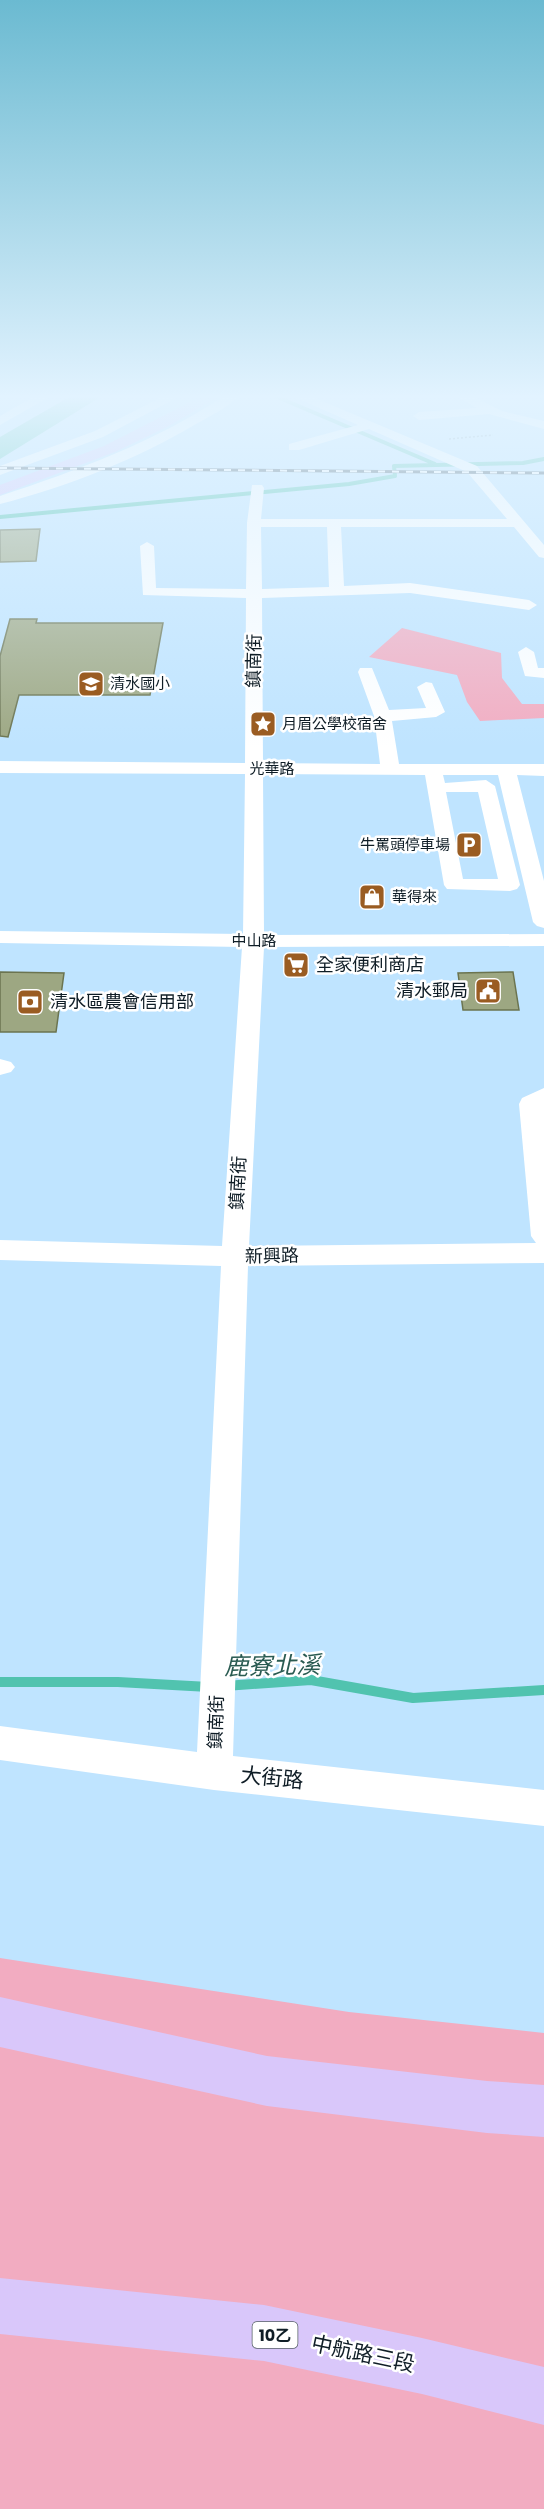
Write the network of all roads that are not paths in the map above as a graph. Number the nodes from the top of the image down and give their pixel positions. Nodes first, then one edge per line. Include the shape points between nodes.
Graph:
1 (255, 513) edge
2 (508, 513) edge
3 (254, 523) junction
4 (334, 523) junction
5 (516, 523) junction
6 (147, 546) dead end
7 (544, 554) edge
8 (337, 591) junction
9 (255, 594) junction
10 (530, 605) dead end
11 (526, 652) dead end
12 (366, 672) dead end
13 (544, 673) edge
14 (426, 687) dead end
15 (383, 716) junction
16 (0, 767) edge
17 (390, 768) junction
18 (252, 769) junction
19 (506, 770) junction
20 (544, 770) edge
21 (435, 778) junction
22 (0, 924) edge
23 (543, 932) edge
24 (252, 933) junction
25 (0, 937) edge
26 (544, 964) edge
27 (544, 1096) edge
28 (544, 1236) edge
29 (0, 1250) edge
30 (544, 1253) edge
31 (235, 1256) junction
32 (0, 1743) edge
33 (214, 1772) junction
34 (544, 1808) edge
35 (0, 2022) edge
36 (544, 2110) edge
37 (0, 2306) edge
38 (544, 2396) edge

1 - 3 street, 鎮南街
2 - 5 street
3 - 4 street
3 - 9 street, 鎮南街
4 - 5 street
4 - 8 street
5 - 7 street
6 - 9 street via 148,592
8 - 9 street
8 - 10 street via 410,588
9 - 18 street, 鎮南街
11 - 13 street via 531,672
12 - 15 street
14 - 15 street via 436,711
15 - 17 street
16 - 18 street, 光華路
17 - 18 street, 光華路
17 - 21 street, 光華路
18 - 24 street, 鎮南街
19 - 20 street, 光華路
19 - 21 street, 光華路
19 - 23 street
21 - 21 street via 454,885 510,885 486,786
22 - 24 street, 中山路
23 - 24 street, 中山路
23 - 26 street
24 - 25 street, 中山路
24 - 31 street, 鎮南街
27 - 28 street via 531,1104
29 - 31 street, 新興路
30 - 31 street, 新興路
31 - 33 street, 鎮南街
32 - 33 street, 大街路
33 - 34 street, 大街路
35 - 36 main road via 267,2081
37 - 38 main road, 中航路三段 / 10乙 via 264,2333

